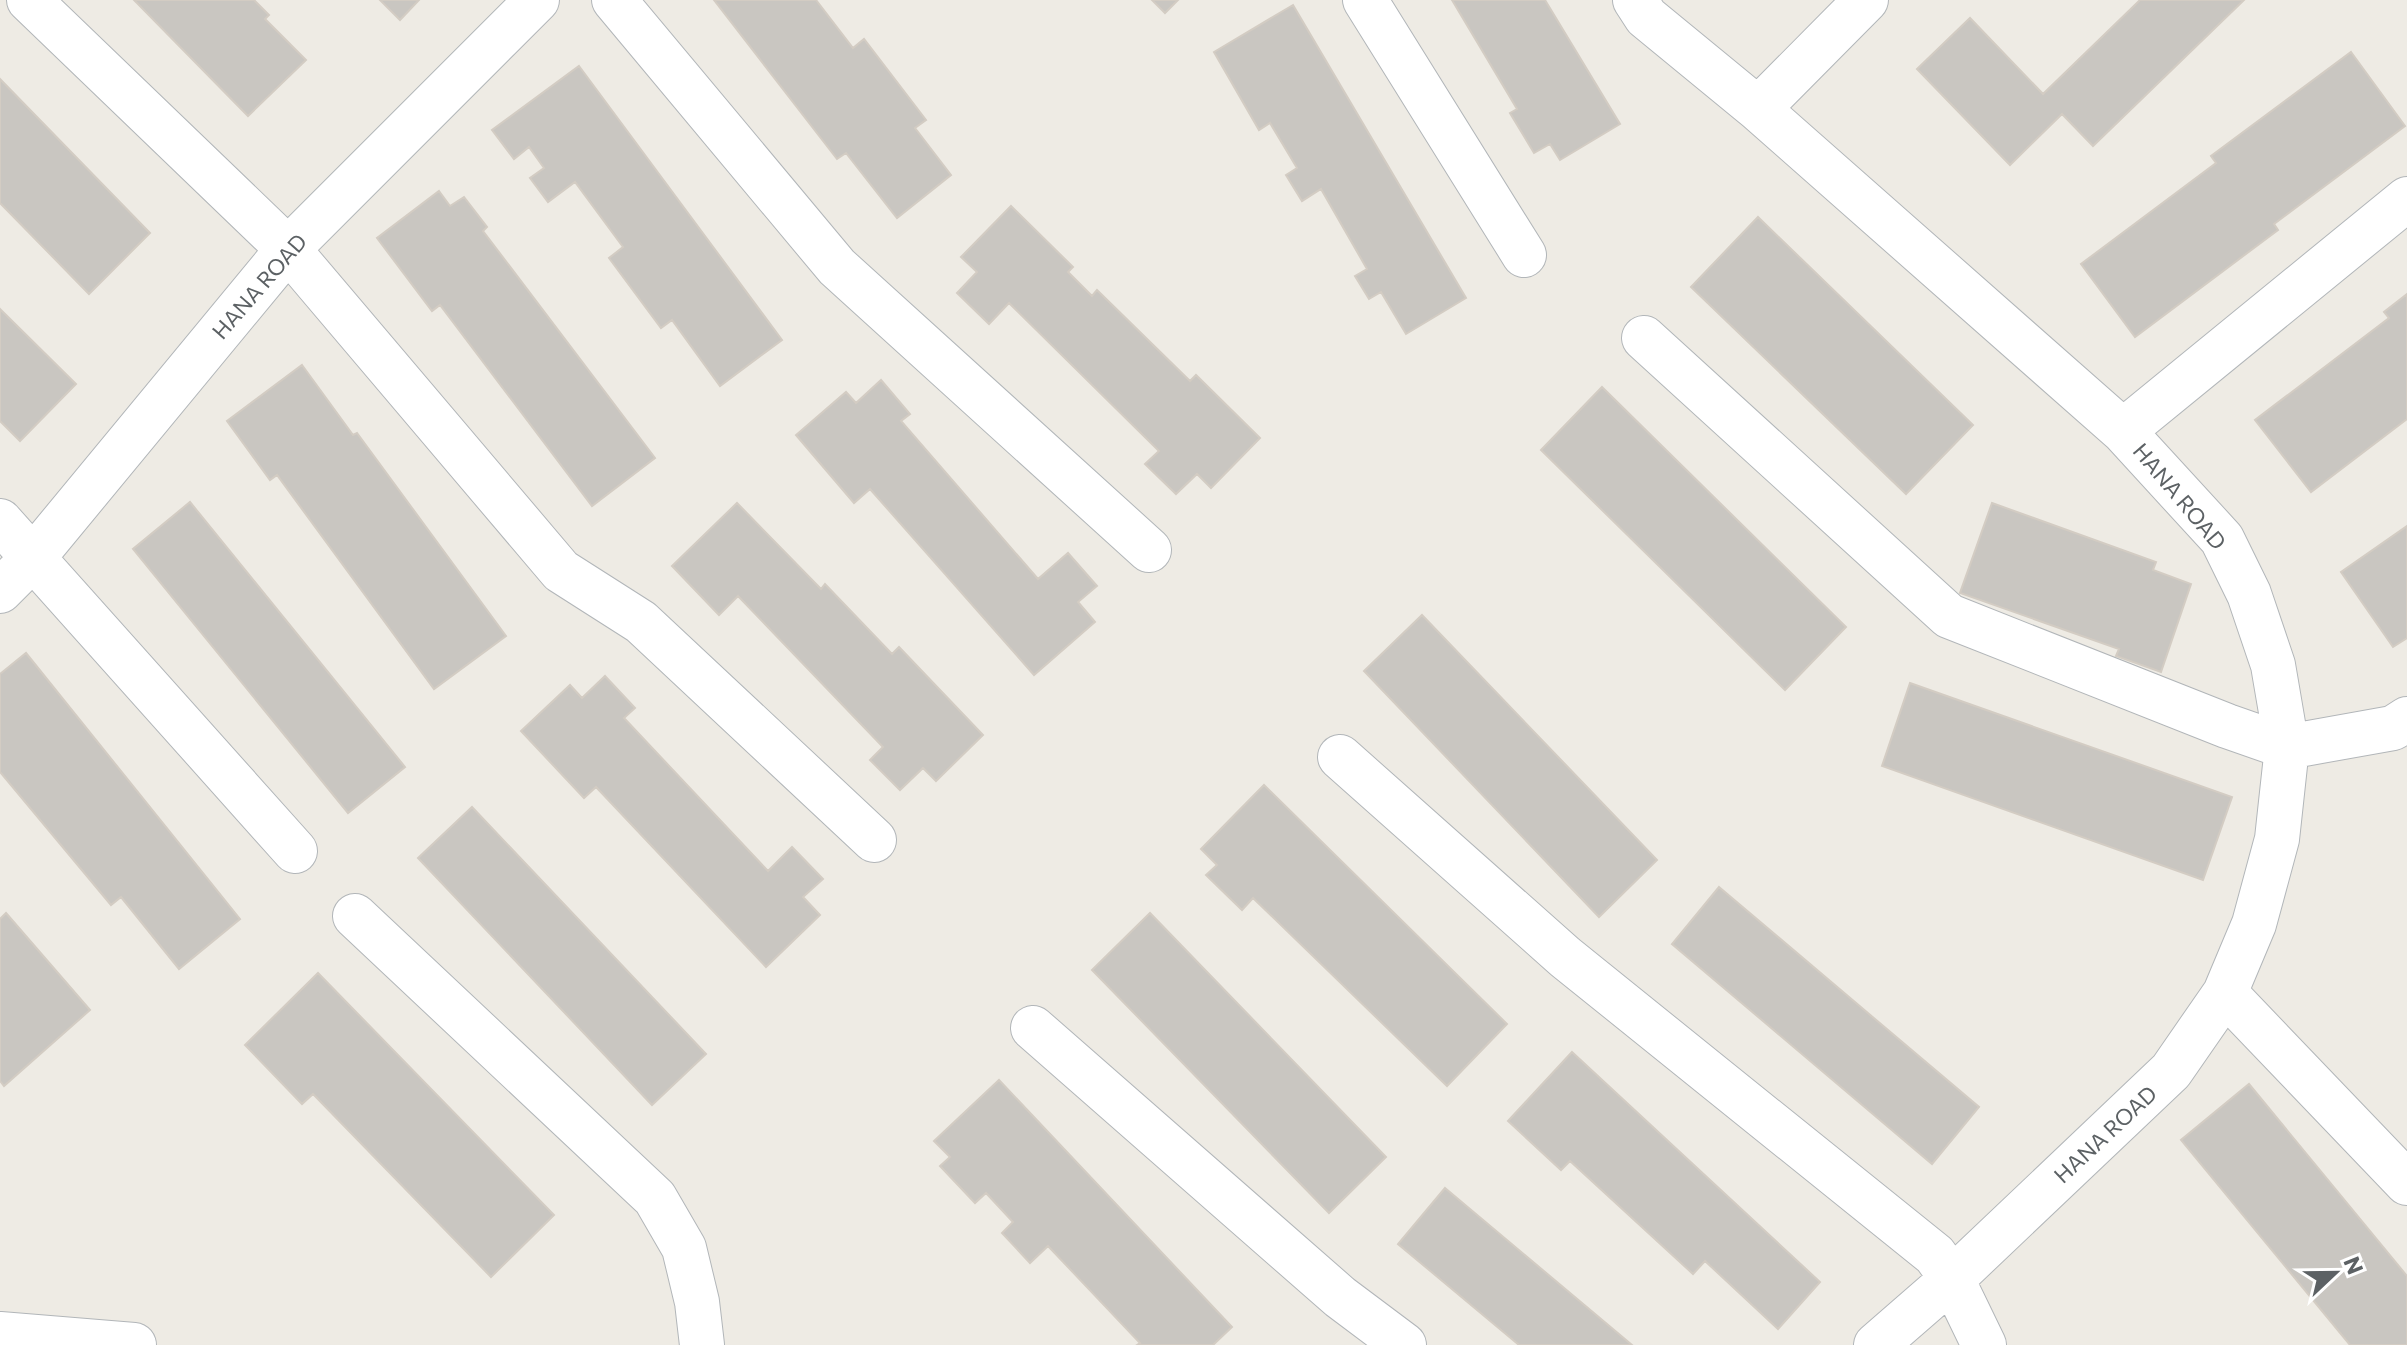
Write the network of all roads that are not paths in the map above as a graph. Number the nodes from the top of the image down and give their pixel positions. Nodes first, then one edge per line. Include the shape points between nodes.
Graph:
1 (29, 0) edge
2 (537, 0) edge
3 (614, 0) edge
4 (1365, 0) edge
5 (1635, 0) edge
6 (1866, 0) edge
7 (1758, 109) junction
8 (2407, 199) edge
9 (288, 249) junction
10 (1524, 255) dead end
11 (1644, 338) dead end
12 (2123, 431) junction
13 (0, 521) edge
14 (1149, 550) dead end
15 (32, 559) junction
16 (0, 591) edge
17 (2407, 719) edge
18 (2287, 747) junction
19 (1340, 757) dead end
20 (874, 840) dead end
21 (295, 851) dead end
22 (355, 916) dead end
23 (2225, 993) junction
24 (1033, 1028) dead end
25 (2407, 1183) edge
26 (1952, 1279) junction
27 (0, 1334) edge
28 (134, 1345) edge
29 (702, 1345) edge
30 (1404, 1345) edge
31 (1876, 1345) edge
32 (1984, 1345) edge

1 - 9 street
2 - 9 street, HANA ROAD
3 - 14 street via 837,267
4 - 10 street
5 - 7 street, HANA ROAD via 1646,17
6 - 7 street
7 - 12 street, HANA ROAD
8 - 12 street
9 - 15 street, HANA ROAD
9 - 20 street via 561,571 641,622
11 - 18 street via 1949,616
12 - 18 street, HANA ROAD via 2222,539 2249,594 2273,665
13 - 15 street
15 - 16 street, HANA ROAD
15 - 21 street
17 - 18 street via 2393,728
18 - 23 street, HANA ROAD via 2277,839 2254,924
19 - 26 street via 1565,957 1935,1255
22 - 29 street via 655,1198 684,1248
23 - 25 street
23 - 26 street, HANA ROAD via 2171,1071
24 - 30 street via 1340,1297
26 - 31 street, HANA ROAD
26 - 32 street
27 - 28 street

